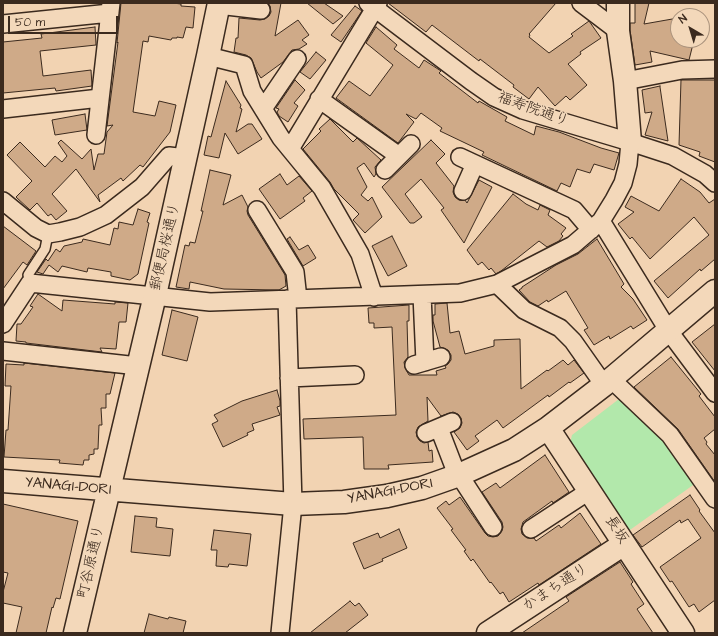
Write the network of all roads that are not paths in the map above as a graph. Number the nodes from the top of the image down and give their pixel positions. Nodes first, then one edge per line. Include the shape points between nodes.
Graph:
1 (580, 3) edge
2 (618, 3) edge
3 (218, 4) edge
4 (374, 4) edge
5 (110, 8) edge
6 (261, 10) dead end
7 (3, 24) edge
8 (618, 31) junction
9 (208, 56) junction
10 (297, 59) dead end
11 (715, 69) edge
12 (625, 82) junction
13 (100, 98) junction
14 (319, 99) junction
15 (3, 109) edge
16 (263, 109) junction
17 (96, 135) dead end
18 (630, 142) junction
19 (411, 144) dead end
20 (290, 149) junction
21 (399, 156) junction
22 (460, 157) dead end
23 (186, 158) junction
24 (475, 164) junction
25 (385, 170) dead end
26 (715, 183) edge
27 (463, 191) dead end
28 (3, 201) edge
29 (257, 210) dead end
30 (596, 226) junction
31 (48, 234) junction
32 (30, 283) junction
33 (497, 284) junction
34 (715, 291) edge
35 (155, 295) junction
36 (422, 295) junction
37 (374, 297) junction
38 (292, 299) junction
39 (5, 315) edge
40 (668, 330) junction
41 (3, 351) edge
42 (427, 361) dead end
43 (138, 366) junction
44 (355, 375) dead end
45 (289, 378) junction
46 (608, 382) junction
47 (715, 392) edge
48 (439, 427) dead end
49 (548, 428) junction
50 (459, 475) junction
51 (3, 481) edge
52 (109, 490) junction
53 (589, 491) junction
54 (715, 499) edge
55 (293, 504) junction
56 (493, 527) dead end
57 (531, 530) dead end
58 (624, 544) junction
59 (75, 633) edge
60 (280, 633) edge
61 (488, 633) edge
62 (683, 633) edge

1 - 8 street
2 - 8 street
3 - 6 street
3 - 9 street, 郵便局桜通り
4 - 14 street
4 - 18 street, 福寿院通り via 494,97 523,110
5 - 7 street
5 - 13 street
8 - 12 street
9 - 16 street via 244,65 252,91
9 - 23 street, 郵便局桜通り
10 - 16 street
11 - 12 street via 682,70
12 - 18 street
13 - 15 street
13 - 17 street
14 - 20 street
14 - 21 street
16 - 20 street
18 - 26 street, 福寿院通り via 673,156 705,174
18 - 30 street via 623,183
19 - 21 street
20 - 37 street via 322,188 360,254
21 - 25 street
22 - 24 street
23 - 31 street via 169,156 142,187 106,215 80,227
23 - 35 street, 郵便局桜通り
24 - 27 street
24 - 30 street via 574,210
28 - 31 street via 36,228
29 - 38 street via 295,272
30 - 33 street via 573,245
30 - 40 street
31 - 32 lane via 45,249 28,275
32 - 35 street
32 - 39 street
33 - 36 street via 460,293
33 - 46 street via 524,310 560,328
34 - 40 street, YANAGI-DORI
35 - 38 street via 210,302
35 - 43 street, 郵便局桜通り
36 - 37 street
36 - 42 street
37 - 38 street
38 - 45 street
40 - 46 street, YANAGI-DORI
40 - 47 street
41 - 43 street
43 - 52 street, 郵便局桜通り
44 - 45 street
45 - 55 street
46 - 49 street, YANAGI-DORI
46 - 54 street via 670,435
48 - 50 street
49 - 50 street, YANAGI-DORI via 514,450
49 - 53 street, 長坂
50 - 55 street, YANAGI-DORI via 422,488 387,496 344,502
50 - 56 street
51 - 52 street, YANAGI-DORI
52 - 55 street, YANAGI-DORI
52 - 59 street, 町谷原通り
53 - 57 street
53 - 58 street, 長坂
55 - 60 street
58 - 61 street, かまち通り
58 - 62 street, 長坂

